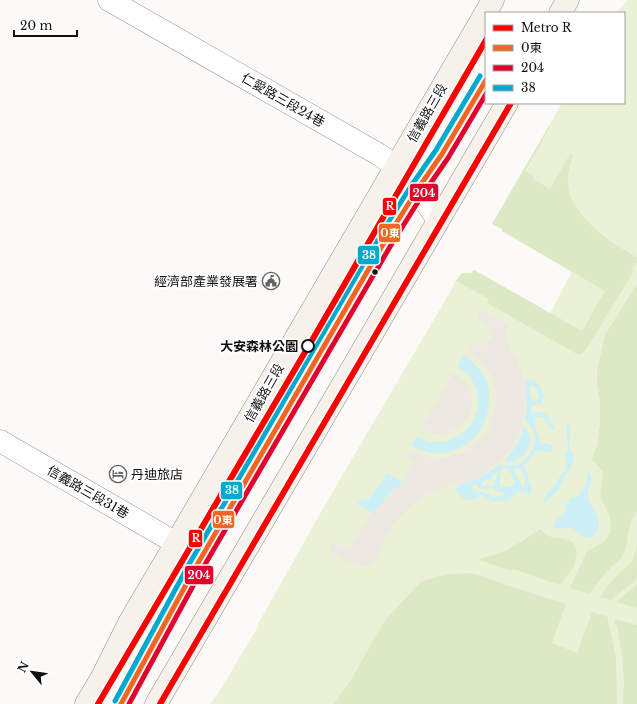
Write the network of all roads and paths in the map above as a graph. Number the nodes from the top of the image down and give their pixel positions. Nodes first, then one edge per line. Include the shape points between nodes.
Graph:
1 (109, 0) edge
2 (493, 0) edge
3 (568, 0) edge
4 (486, 12) edge
5 (561, 12) edge
6 (485, 14) edge
7 (506, 104) edge
8 (396, 166) junction
9 (438, 220) junction
10 (0, 441) edge
11 (176, 543) junction
12 (86, 704) edge
13 (156, 704) edge

1 - 8 street, 仁愛路三段24巷
2 - 4 main road, 信義路三段
3 - 5 main road
6 - 8 main road, 信義路三段
7 - 9 main road
8 - 9 street, 仁愛路三段24巷
8 - 11 main road, 信義路三段
9 - 13 main road
10 - 11 street, 信義路三段31巷
11 - 12 main road, 信義路三段 via 130,621

